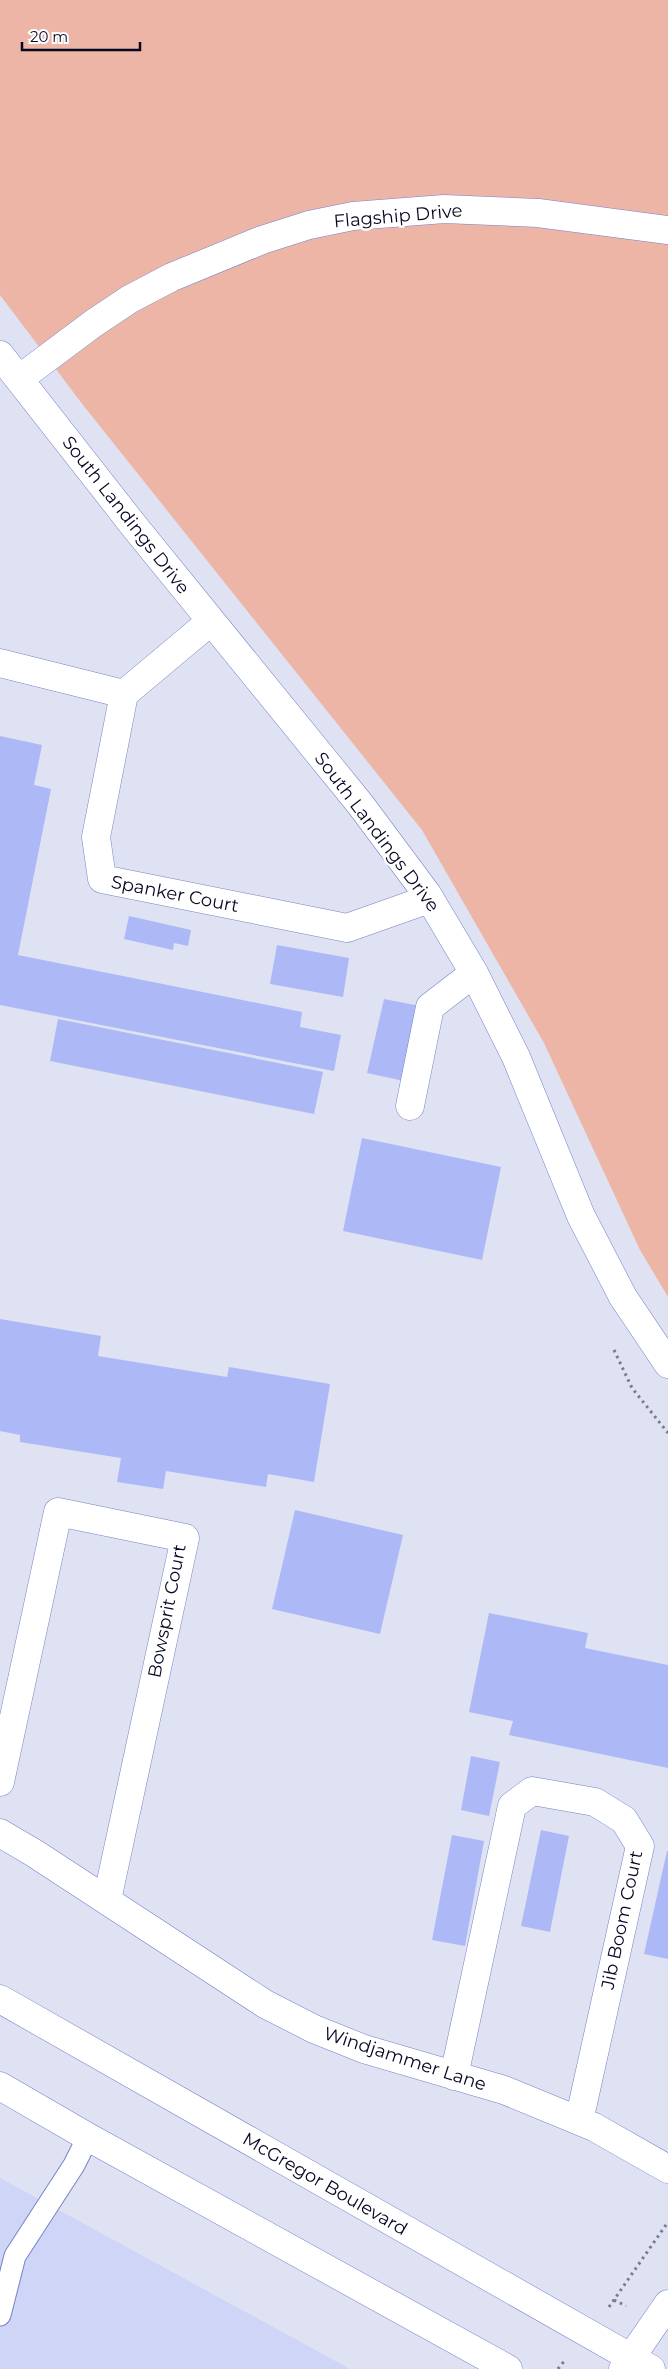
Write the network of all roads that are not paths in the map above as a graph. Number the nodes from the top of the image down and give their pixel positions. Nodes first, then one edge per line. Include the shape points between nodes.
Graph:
1 (668, 230) edge
2 (0, 355) edge
3 (19, 378) junction
4 (211, 621) junction
5 (0, 663) edge
6 (124, 694) junction
7 (429, 898) junction
8 (474, 973) junction
9 (410, 1106) dead end
10 (668, 1364) edge
11 (0, 1782) edge
12 (0, 1833) edge
13 (107, 1900) junction
14 (0, 1999) edge
15 (454, 2076) junction
16 (0, 2086) edge
17 (579, 2121) junction
18 (88, 2137) junction
19 (668, 2170) edge
20 (668, 2304) edge
21 (0, 2315) edge
22 (635, 2365) edge
23 (508, 2369) edge

1 - 3 street, Flagship Drive via 538,213 444,209 353,216 309,225 262,240 172,277 130,299
2 - 3 street, South Landings Drive
3 - 4 street, South Landings Drive
4 - 6 street
4 - 7 street, South Landings Drive via 360,804
5 - 6 street
6 - 7 street, Spanker Court via 96,837 102,879 347,928
7 - 8 street, South Landings Drive
8 - 9 street via 430,1007
8 - 10 street, South Landings Drive via 516,1057 581,1216 623,1297
11 - 13 street, Bowsprit Court via 58,1512 185,1538
12 - 13 street, Windjammer Lane
13 - 15 street, Windjammer Lane via 265,2004 314,2029 364,2049
14 - 22 street, McGregor Boulevard via 587,2332
15 - 17 street, Windjammer Lane via 504,2090
15 - 17 street, Jib Boom Court via 512,1806 532,1791 595,1802 624,1820 640,1846
16 - 18 street
17 - 19 street, Windjammer Lane
18 - 21 lane via 74,2165 15,2256
18 - 23 street
20 - 22 street

